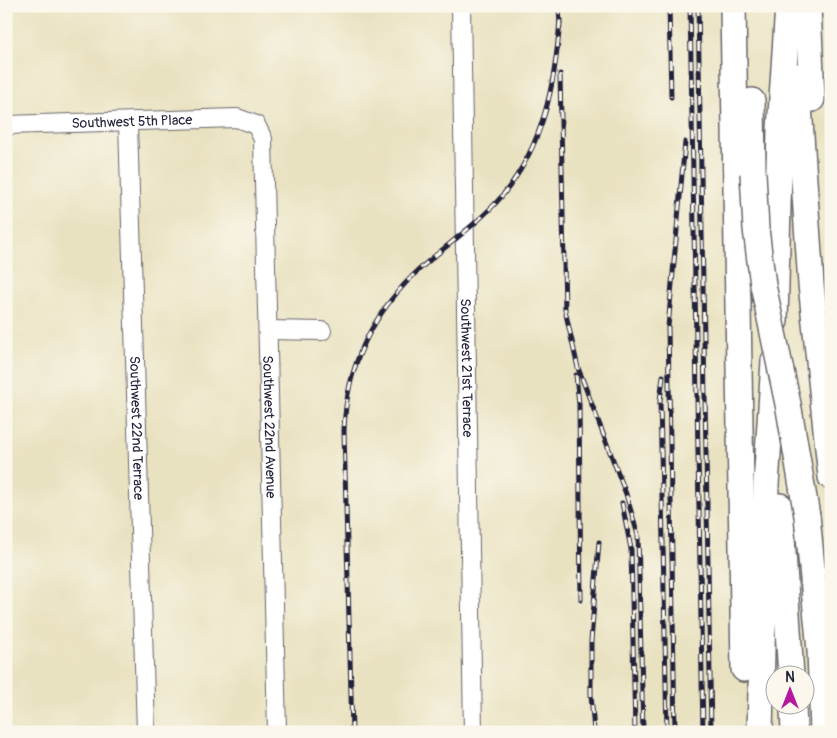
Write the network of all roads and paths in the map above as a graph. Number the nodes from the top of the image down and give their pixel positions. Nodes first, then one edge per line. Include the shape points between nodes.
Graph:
1 (461, 6) edge
2 (733, 6) edge
3 (750, 6) edge
4 (788, 6) edge
5 (794, 6) edge
6 (808, 6) edge
7 (128, 123) junction
8 (256, 124) joint
9 (6, 125) edge
10 (268, 330) junction
11 (322, 331) dead end
12 (831, 350) edge
13 (773, 394) junction
14 (831, 477) edge
15 (790, 666) edge
16 (793, 716) edge
17 (146, 732) edge
18 (277, 732) edge
19 (473, 732) edge
20 (746, 732) edge
21 (760, 732) edge
22 (794, 732) edge
23 (823, 732) edge

1 - 19 street, Southwest 21st Terrace
2 - 20 highway
3 - 23 highway, bridge via 756,230 763,285 807,516
4 - 13 highway via 780,130
5 - 14 highway via 805,209
6 - 12 highway via 817,201
7 - 8 street, Southwest 5th Place via 237,118
7 - 9 street, Southwest 5th Place
7 - 17 street, Southwest 22nd Terrace
8 - 10 street, Southwest 22nd Avenue via 263,139
10 - 11 street
10 - 18 street, Southwest 22nd Avenue
13 - 15 highway
13 - 21 highway via 766,485
16 - 22 highway

